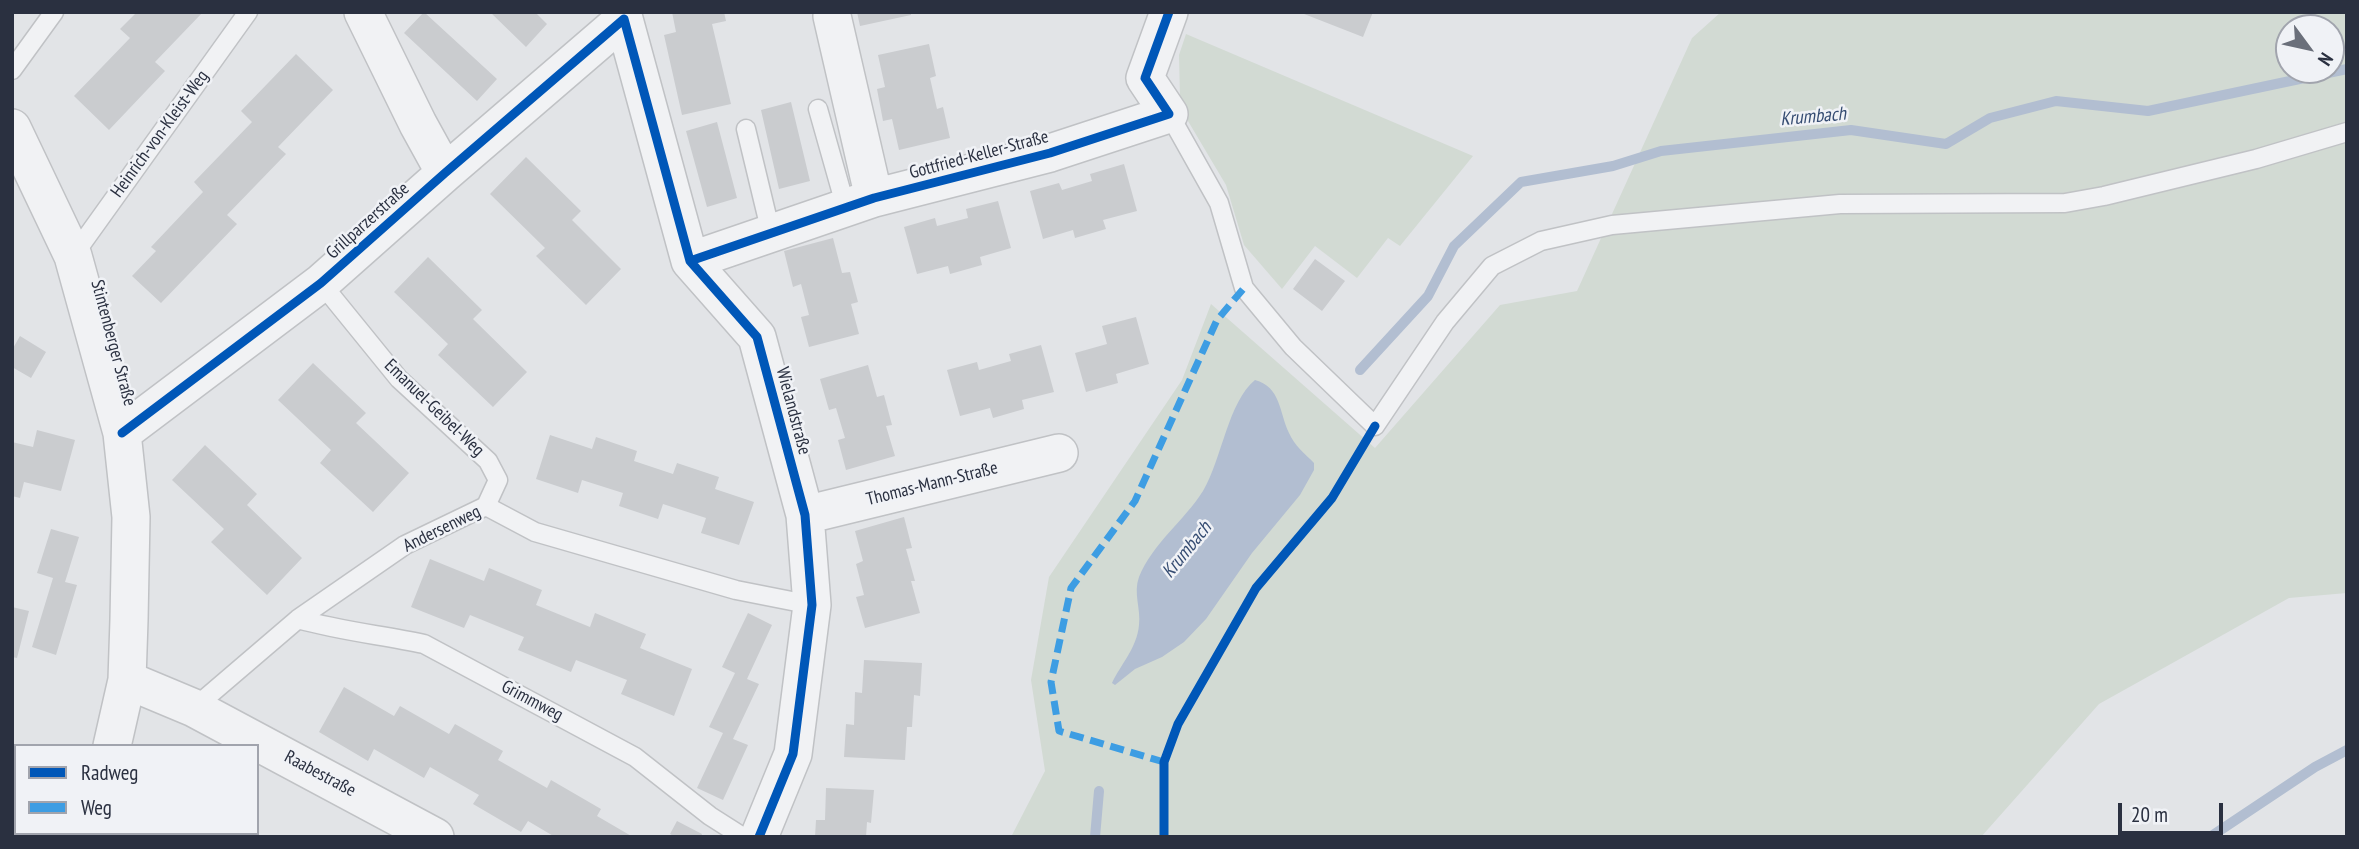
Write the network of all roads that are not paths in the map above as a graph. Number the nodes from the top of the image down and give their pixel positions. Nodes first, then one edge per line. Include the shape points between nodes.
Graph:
1 (54, 12) edge
2 (248, 12) edge
3 (363, 12) edge
4 (1169, 12) edge
5 (624, 16) edge
6 (832, 16) dead end
7 (12, 70) edge
8 (818, 109) dead end
9 (1169, 114) junction
10 (12, 128) edge
11 (746, 129) dead end
12 (2347, 132) edge
13 (445, 173) junction
14 (860, 203) junction
15 (771, 233) junction
16 (73, 256) junction
17 (690, 261) junction
18 (321, 284) junction
19 (122, 433) junction
20 (1059, 453) dead end
21 (486, 506) junction
22 (805, 515) junction
23 (812, 605) junction
24 (298, 619) junction
25 (127, 680) junction
26 (194, 708) junction
27 (113, 744) edge
28 (435, 837) edge
29 (743, 837) edge
30 (759, 837) edge

1 - 7 lane
2 - 16 lane, Heinrich-von-Kleist-Weg
3 - 13 street
4 - 9 street via 1145,78
5 - 13 street, Grillparzerstraße
5 - 17 street, Wielandstraße
6 - 14 street
8 - 14 lane
9 - 12 lane via 1219,203 1244,288 1293,346 1376,426 1445,322 1492,266 1541,241 1612,225 1840,204 2064,203 2256,159
9 - 14 street, Gottfried-Keller-Straße via 1050,153
10 - 16 street, Stintenberger Straße
11 - 15 lane
13 - 18 street, Grillparzerstraße
14 - 15 street, Gottfried-Keller-Straße
15 - 17 street, Gottfried-Keller-Straße
16 - 19 street, Stintenberger Straße
17 - 22 street, Wielandstraße via 757,337
18 - 19 street, Grillparzerstraße
18 - 21 lane, Emanuel-Geibel-Weg via 399,379 488,461 498,480
19 - 25 street, Stintenberger Straße via 131,517
20 - 22 street, Thomas-Mann-Straße
21 - 23 lane, Andersenweg via 536,532 736,590
21 - 24 lane, Andersenweg via 405,545
22 - 23 street, Wielandstraße
23 - 30 street, Wielandstraße via 793,754
24 - 26 lane, Andersenweg
24 - 29 lane, Grimmweg via 424,644 635,757
25 - 26 street, Raabestraße
25 - 27 street, Stintenberger Straße
26 - 28 street, Raabestraße

